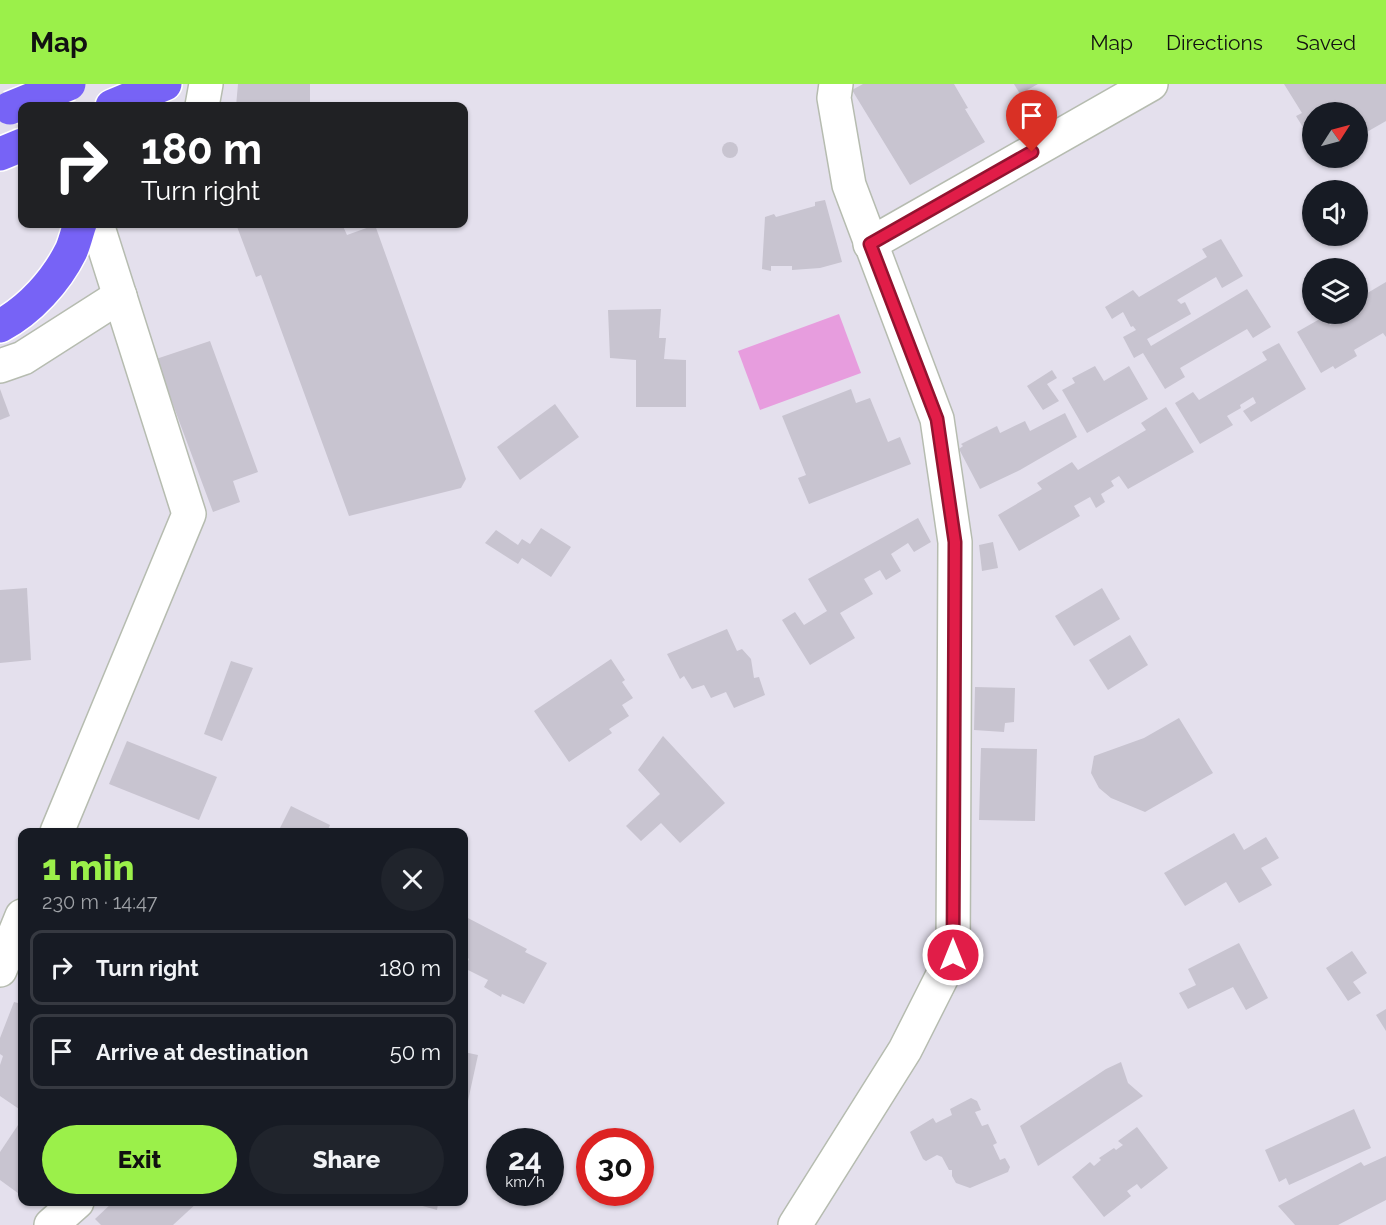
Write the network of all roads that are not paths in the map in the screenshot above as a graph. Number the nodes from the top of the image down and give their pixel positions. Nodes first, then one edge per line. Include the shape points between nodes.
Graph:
1 (68, 84) edge
2 (165, 84) edge
3 (206, 84) edge
4 (836, 84) edge
5 (1151, 84) edge
6 (24, 102) edge
7 (70, 102) edge
8 (122, 102) edge
9 (203, 102) edge
10 (18, 147) edge
11 (0, 154) edge
12 (79, 228) edge
13 (98, 228) edge
14 (870, 244) junction
15 (120, 296) junction
16 (0, 326) edge
17 (0, 366) edge
18 (59, 828) edge
19 (18, 926) edge
20 (0, 970) edge
21 (72, 1206) edge
22 (51, 1225) edge
23 (795, 1225) edge

1 - 6 highway, bridge
1 - 7 street
2 - 8 highway
3 - 9 street
4 - 14 street via 834,98 849,185
5 - 14 street
10 - 11 highway
12 - 16 highway via 71,250 43,292 14,319
13 - 15 street
14 - 23 street via 937,419 955,542 953,955 905,1050
15 - 17 street via 23,358
15 - 18 street via 189,514
19 - 20 street
21 - 22 street

